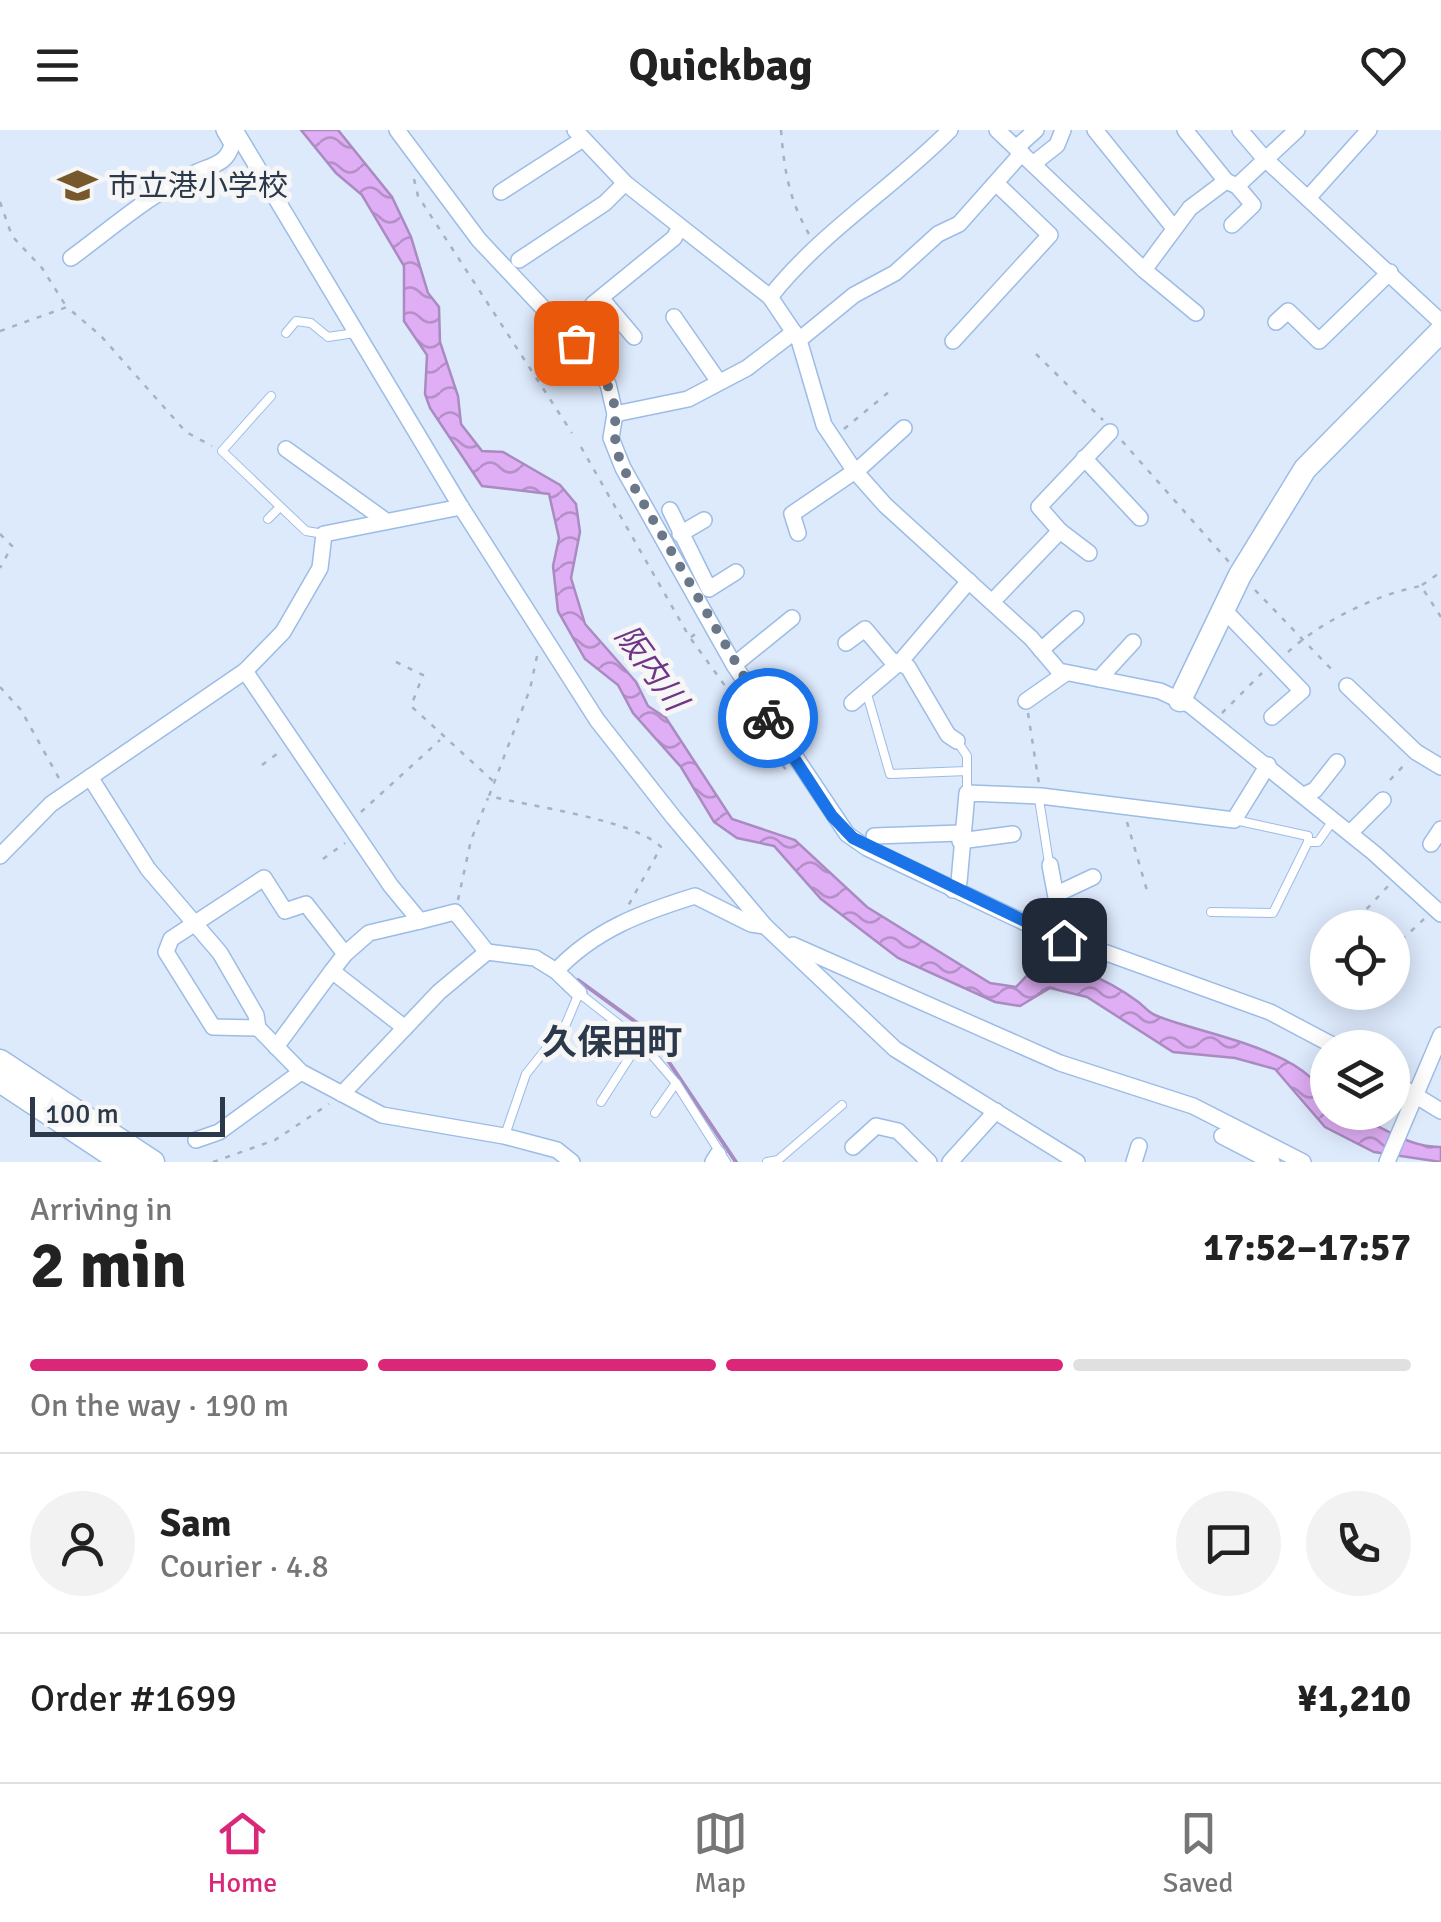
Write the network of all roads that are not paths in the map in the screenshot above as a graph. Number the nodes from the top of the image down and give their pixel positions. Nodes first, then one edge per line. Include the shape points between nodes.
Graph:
1 (224, 130) edge
2 (234, 130) edge
3 (397, 130) edge
4 (997, 130) edge
5 (1036, 130) edge
6 (1062, 130) edge
7 (1096, 130) edge
8 (1186, 130) edge
9 (1240, 130) edge
10 (1297, 130) edge
11 (1369, 130) edge
12 (943, 132) edge
13 (579, 134) edge
14 (1024, 155) junction
15 (1264, 158) junction
16 (626, 182) junction
17 (1231, 183) junction
18 (997, 184) junction
19 (501, 192) dead end
20 (1308, 198) junction
21 (1232, 225) dead end
22 (680, 228) junction
23 (1174, 228) junction
24 (71, 258) dead end
25 (519, 260) dead end
26 (1144, 270) junction
27 (1390, 272) junction
28 (770, 296) junction
29 (1288, 311) dead end
30 (1196, 313) dead end
31 (674, 317) dead end
32 (1441, 322) edge
33 (1441, 331) edge
34 (358, 332) junction
35 (286, 333) dead end
36 (796, 336) junction
37 (634, 337) dead end
38 (954, 341) dead end
39 (719, 382) junction
40 (271, 396) dead end
41 (615, 414) junction
42 (904, 428) dead end
43 (1110, 432) road end
44 (286, 449) dead end
45 (1084, 458) junction
46 (854, 470) junction
47 (461, 507) junction
48 (278, 508) junction
49 (670, 510) dead end
50 (1140, 518) dead end
51 (268, 519) dead end
52 (704, 520) dead end
53 (386, 521) junction
54 (1060, 530) junction
55 (798, 533) dead end
56 (324, 534) junction
57 (680, 545) junction
58 (1090, 554) dead end
59 (736, 572) dead end
60 (969, 581) junction
61 (992, 602) junction
62 (1224, 610) junction
63 (792, 618) dead end
64 (1076, 619) dead end
65 (1133, 642) dead end
66 (846, 643) dead end
67 (1042, 650) junction
68 (900, 661) junction
69 (734, 664) junction
70 (245, 671) junction
71 (1066, 673) junction
72 (1098, 678) junction
73 (1347, 686) dead end
74 (860, 699) joint
75 (1180, 700) junction
76 (1026, 702) road end
77 (759, 704) junction
78 (784, 714) dead end
79 (1272, 717) dead end
80 (957, 741) joint
81 (1337, 762) dead end
82 (1268, 766) junction
83 (1441, 767) edge
84 (967, 771) junction
85 (90, 776) junction
86 (966, 793) junction
87 (1304, 796) junction
88 (1039, 799) junction
89 (1383, 800) dead end
90 (1234, 820) junction
91 (1334, 820) junction
92 (1441, 829) edge
93 (1350, 833) junction
94 (1013, 834) dead end
95 (874, 836) dead end
96 (960, 837) junction
97 (1308, 842) junction
98 (1431, 844) dead end
99 (0, 856) edge
100 (1050, 865) joint
101 (1093, 876) dead end
102 (953, 890) junction
103 (1057, 894) junction
104 (1438, 911) edge
105 (1212, 912) dead end
106 (420, 921) junction
107 (198, 923) junction
108 (765, 926) junction
109 (1064, 940) junction
110 (789, 944) junction
111 (487, 952) junction
112 (344, 954) junction
113 (843, 968) junction
114 (332, 971) junction
115 (556, 971) junction
116 (826, 986) junction
117 (579, 993) junction
118 (258, 1028) junction
119 (405, 1028) junction
120 (1310, 1033) edge
121 (1441, 1036) edge
122 (640, 1041) junction
123 (276, 1047) junction
124 (0, 1062) edge
125 (302, 1072) junction
126 (0, 1081) edge
127 (676, 1083) junction
128 (1410, 1092) edge
129 (342, 1094) junction
130 (1418, 1097) junction
131 (600, 1102) dead end
132 (842, 1105) dead end
133 (996, 1111) junction
134 (1441, 1112) edge
135 (655, 1113) dead end
136 (504, 1136) junction
137 (1222, 1136) dead end
138 (196, 1140) dead end
139 (852, 1147) dead end
140 (719, 1160) edge
141 (122, 1162) edge
142 (153, 1162) edge
143 (572, 1162) edge
144 (767, 1162) edge
145 (929, 1162) edge
146 (950, 1162) edge
147 (1077, 1162) edge
148 (1272, 1162) edge
149 (1303, 1162) edge
150 (1387, 1162) edge

1 - 24 street via 232,144 224,160 161,188
2 - 34 street
3 - 41 street via 479,240 590,360 608,384
4 - 14 street
5 - 14 street
6 - 14 street via 1057,145
7 - 23 street
8 - 17 street
9 - 15 street
10 - 15 street
11 - 20 street
12 - 28 street
13 - 16 street
13 - 19 street
14 - 18 street
14 - 26 street
15 - 17 street
15 - 20 street
16 - 22 street
16 - 25 street via 606,203
17 - 21 street via 1253,204
17 - 23 street
18 - 36 street via 895,274
18 - 38 street via 1050,236
20 - 27 street
22 - 28 street
22 - 37 street via 597,301
23 - 26 street
26 - 30 street
27 - 29 street via 1319,341
27 - 32 street
28 - 36 street
31 - 39 street
33 - 62 street via 1305,469
34 - 35 lane via 328,337 296,321
34 - 47 street
36 - 39 street
36 - 46 street via 832,440
39 - 41 street via 688,400
40 - 48 lane via 222,451
41 - 57 street via 612,438 623,468
42 - 46 street
43 - 45 street
44 - 53 street
45 - 50 street
45 - 54 street via 1039,507
46 - 55 street via 792,514
46 - 60 street
47 - 53 street
47 - 108 street via 596,720
48 - 51 lane
48 - 56 lane via 306,531
49 - 57 street
52 - 57 street
53 - 56 street
54 - 58 street
54 - 61 street
56 - 70 street via 311,584 282,632
57 - 59 street via 709,589
57 - 69 street via 703,612
60 - 61 street
60 - 68 street
61 - 67 street
62 - 75 street
62 - 79 street via 1302,691
63 - 69 street
64 - 67 street
65 - 72 street
66 - 68 street via 866,629
67 - 71 street
68 - 74 street
68 - 80 street
69 - 77 street
70 - 85 street
70 - 106 street
71 - 72 street
71 - 76 street
72 - 75 street
73 - 83 street
74 - 84 lane via 890,774
75 - 82 street
77 - 78 street
77 - 102 street via 847,834
80 - 84 lane
81 - 87 street
82 - 87 street
82 - 90 street
84 - 86 lane
85 - 99 street
85 - 107 street via 148,869
86 - 88 street
86 - 96 street
87 - 91 street
88 - 90 street
88 - 100 lane
89 - 93 street
90 - 97 lane via 1281,827 1308,836
91 - 93 street
91 - 97 lane via 1318,842
92 - 98 street
93 - 104 street
94 - 96 street
95 - 96 street
96 - 102 street
97 - 105 lane via 1273,914
100 - 103 street
101 - 103 street
102 - 109 street
103 - 109 street
106 - 111 street via 455,912
106 - 112 street via 369,933
107 - 112 street via 264,878 285,911 306,904
107 - 118 street
107 - 118 street via 171,939 166,952 213,1027
108 - 110 street
108 - 115 street via 695,896 624,921
109 - 120 street via 1270,1012
110 - 113 street
110 - 116 street
111 - 115 street via 535,958
111 - 119 street
112 - 114 street
113 - 116 street
113 - 149 street via 1060,1064 1194,1106
114 - 119 street
114 - 123 street
115 - 117 street
116 - 133 street via 895,1049
117 - 122 lane
117 - 136 lane via 566,1024 526,1074
118 - 123 street
119 - 129 street
121 - 130 street
122 - 127 lane
122 - 131 lane
123 - 125 street
124 - 142 street
125 - 129 street
125 - 138 street via 219,1132
126 - 141 street
127 - 135 lane
127 - 140 lane
128 - 130 street
129 - 136 street via 382,1115
130 - 134 street
130 - 150 street
132 - 144 lane via 778,1160
133 - 146 street
133 - 147 street
136 - 143 street via 556,1150
137 - 148 street
139 - 145 street via 876,1126 888,1127

